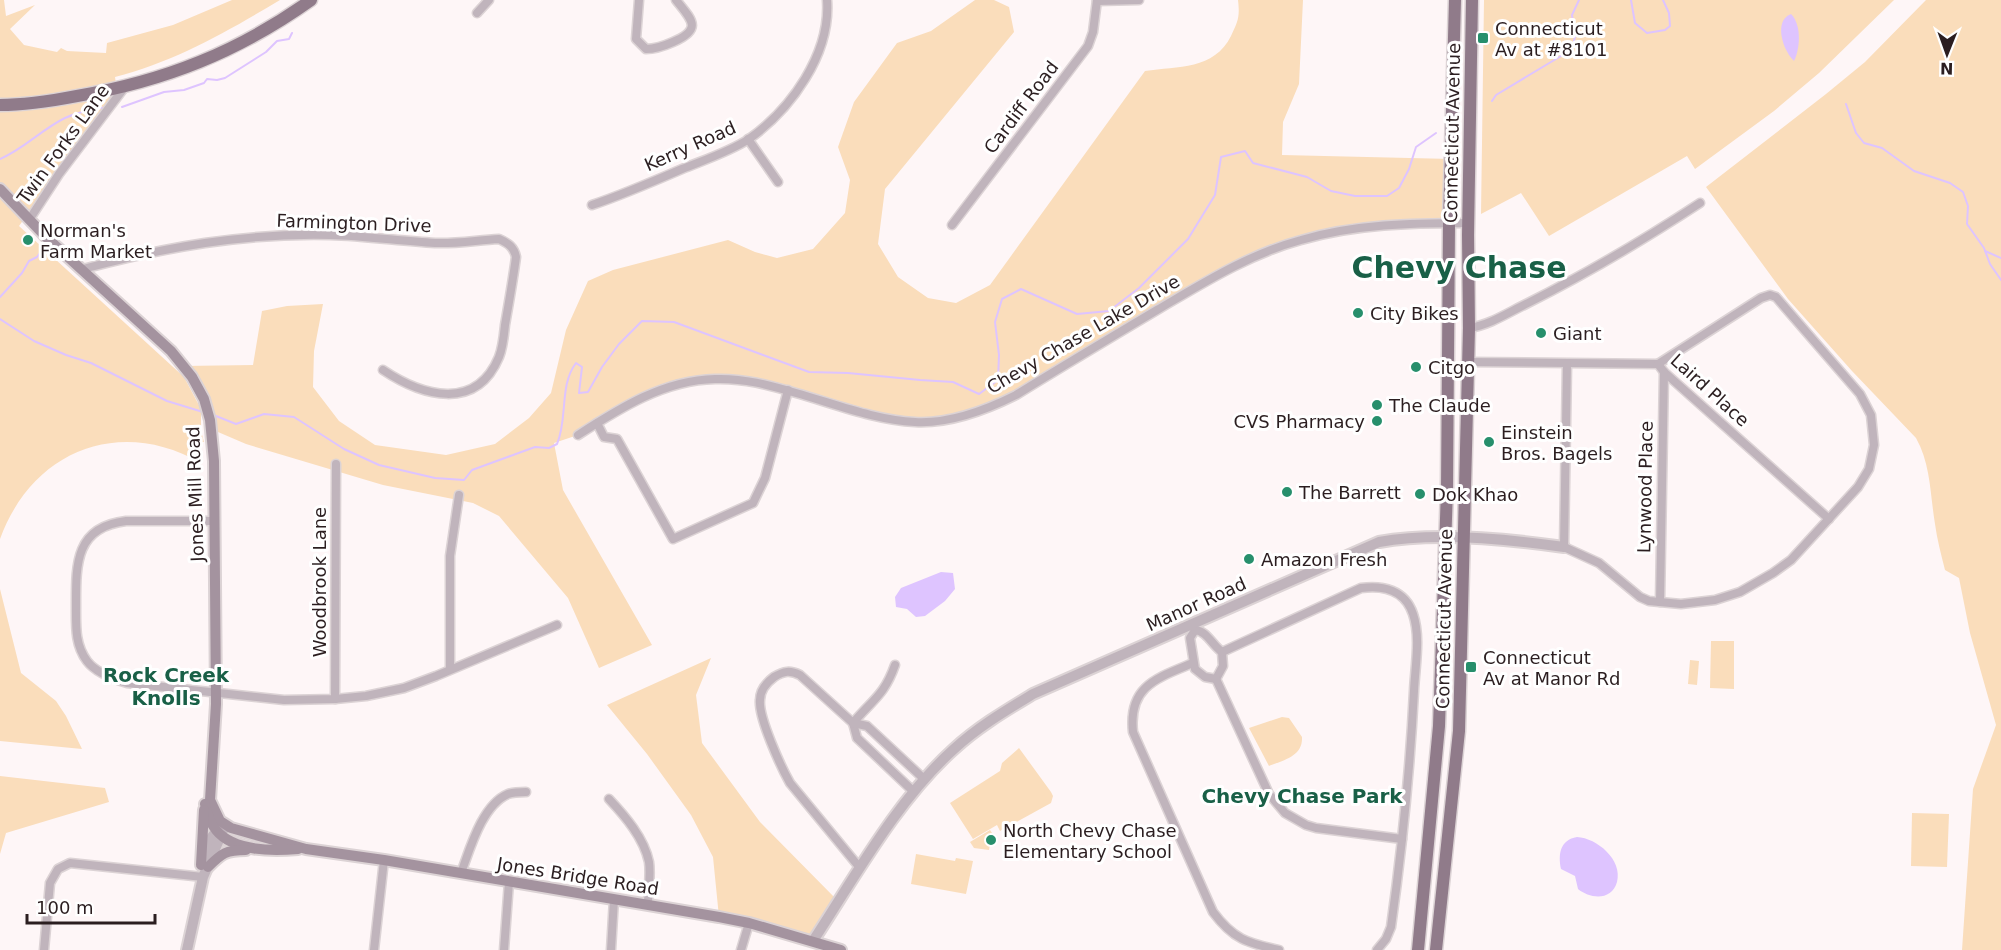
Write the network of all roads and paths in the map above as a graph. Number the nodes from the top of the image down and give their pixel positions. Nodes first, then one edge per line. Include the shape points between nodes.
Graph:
1 (311, 0) edge
2 (489, 0) edge
3 (639, 0) edge
4 (676, 0) edge
5 (827, 0) edge
6 (1097, 0) edge
7 (1139, 0) edge
8 (1455, 0) edge
9 (1473, 0) edge
10 (477, 13) dead end
11 (124, 88) junction
12 (2, 104) edge
13 (748, 139) junction
14 (778, 182) dead end
15 (0, 189) edge
16 (1700, 202) dead end
17 (592, 205) dead end
18 (28, 220) junction
19 (1449, 223) junction
20 (1468, 223) junction
21 (951, 225) dead end
22 (82, 269) junction
23 (1469, 328) junction
24 (1467, 362) junction
25 (1567, 364) junction
26 (1658, 364) junction
27 (383, 370) dead end
28 (1664, 372) junction
29 (788, 390) junction
30 (597, 423) junction
31 (578, 435) dead end
32 (336, 464) dead end
33 (459, 495) dead end
34 (1829, 519) junction
35 (214, 521) junction
36 (1445, 538) junction
37 (1464, 539) junction
38 (1564, 547) junction
39 (1660, 602) junction
40 (558, 625) dead end
41 (1194, 627) junction
42 (1222, 652) junction
43 (1194, 663) junction
44 (895, 665) dead end
45 (450, 669) junction
46 (1216, 679) junction
47 (216, 693) junction
48 (335, 699) junction
49 (853, 723) junction
50 (215, 739) junction
51 (924, 779) junction
52 (526, 792) dead end
53 (914, 792) junction
54 (609, 799) dead end
55 (205, 804) junction
56 (220, 831) junction
57 (1402, 839) junction
58 (306, 849) junction
59 (262, 850) junction
60 (384, 860) junction
61 (860, 868) junction
62 (204, 870) junction
63 (461, 873) junction
64 (509, 882) junction
65 (614, 899) junction
66 (648, 904) junction
67 (749, 923) junction
68 (813, 941) junction
69 (44, 950) edge
70 (187, 950) edge
71 (374, 950) edge
72 (504, 950) edge
73 (611, 950) edge
74 (741, 950) edge
75 (841, 950) edge
76 (1279, 950) edge
77 (1377, 950) edge
78 (1418, 950) edge
79 (1436, 950) edge

1 - 11 main road via 237,45 187,68
2 - 10 street
3 - 4 street via 636,39 646,49 660,48 688,36 690,17
5 - 13 street, Kerry Road via 822,40 813,64 777,115
6 - 7 street
6 - 21 street, Cardiff Road via 1088,46
8 - 19 main road, Connecticut Avenue
9 - 20 main road, Connecticut Avenue
11 - 12 main road via 34,104
11 - 18 street, Twin Forks Lane
13 - 14 street
13 - 17 street, Kerry Road
15 - 18 main road, Jones Mill Road
16 - 23 street via 1576,278
18 - 22 main road, Jones Mill Road
19 - 20 street, Chevy Chase Lake Drive
19 - 29 street, Chevy Chase Lake Drive via 1367,226 1277,247 1215,276 1016,395 971,413 916,422 882,417
19 - 36 main road, Connecticut Avenue
20 - 23 main road, Connecticut Avenue
22 - 27 street, Farmington Drive via 162,249 259,237 330,235 438,243 499,239 515,250 501,350 489,374 478,385 457,394 445,394 417,389
22 - 35 main road, Jones Mill Road via 171,351 192,377 210,420
23 - 24 main road, Connecticut Avenue
24 - 25 street, Laird Place
24 - 37 main road, Connecticut Avenue
25 - 26 street, Laird Place
25 - 38 street
26 - 28 street, Laird Place
26 - 34 street, Manor Road via 1761,298 1776,297 1860,394 1871,415 1874,445 1869,469
28 - 34 street, Laird Place
28 - 39 street, Lynwood Place
29 - 30 street, Chevy Chase Lake Drive via 741,380 694,381 634,401
29 - 30 street via 765,478 753,503 673,539 617,439 604,437
30 - 31 street, Chevy Chase Lake Drive
32 - 48 street, Woodbrook Lane
33 - 45 street via 450,556
34 - 39 street, Manor Road via 1791,560 1726,598 1699,603
35 - 47 main road, Jones Mill Road
35 - 47 street via 114,523 93,533 80,550 76,570 76,639 87,661 116,680
36 - 37 street, Manor Road
36 - 41 street, Manor Road via 1379,542
36 - 78 main road, Connecticut Avenue via 1439,726
37 - 38 street, Manor Road
37 - 79 main road, Connecticut Avenue via 1459,731
38 - 39 street, Manor Road via 1599,563 1640,597
40 - 45 street
41 - 42 street
41 - 43 street via 1190,638
41 - 51 street, Manor Road via 1033,694 988,721
42 - 46 street via 1223,666
42 - 57 street via 1361,588 1390,588 1406,601 1413,613 1417,643
43 - 46 street via 1200,674
43 - 76 street via 1150,683 1138,694 1132,713 1133,732 1214,912 1241,940
44 - 49 street via 879,697
45 - 48 street via 404,687
46 - 57 street via 1269,794 1285,813 1316,828
47 - 48 street via 284,700
47 - 50 main road, Jones Mill Road
49 - 51 street via 867,726
49 - 53 street via 857,738
49 - 61 street via 791,671 772,679 760,697 759,709 790,783
50 - 55 main road, Jones Mill Road via 205,771
50 - 56 main road, Jones Mill Road via 210,800 220,821
51 - 53 street, Manor Road
52 - 63 street via 501,798 490,809
53 - 61 street, Manor Road
54 - 66 street via 623,813 646,853
55 - 56 main road, Jones Mill Road via 209,819
55 - 62 main road
56 - 58 main road, Jones Bridge Road
56 - 59 main road, Jones Bridge Road via 232,842
56 - 62 street via 208,839
57 - 77 street via 1391,927
58 - 59 main road, Jones Bridge Road
58 - 60 main road, Jones Bridge Road
59 - 62 main road via 230,850
60 - 63 main road, Jones Bridge Road
60 - 71 street
61 - 68 street, Manor Road
62 - 69 street via 70,862 58,869 50,883
62 - 70 street
63 - 64 main road, Jones Bridge Road
64 - 65 main road, Jones Bridge Road
64 - 72 street
65 - 66 main road, Jones Bridge Road
65 - 73 street
66 - 67 main road, Jones Bridge Road
67 - 68 main road, Jones Bridge Road
67 - 74 street
68 - 75 main road, Jones Bridge Road

